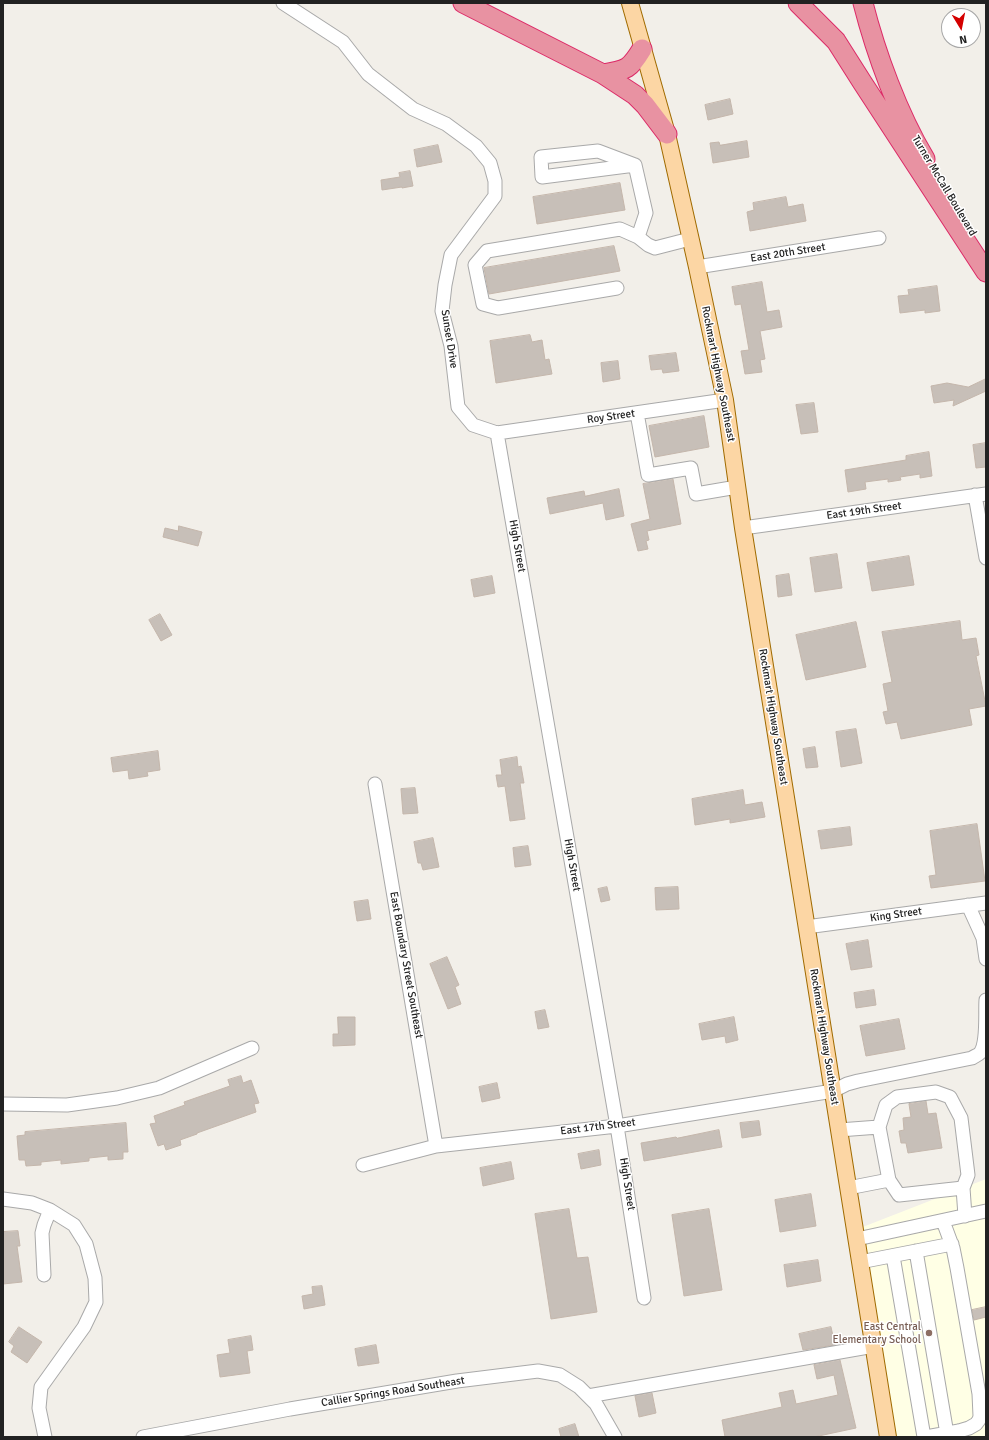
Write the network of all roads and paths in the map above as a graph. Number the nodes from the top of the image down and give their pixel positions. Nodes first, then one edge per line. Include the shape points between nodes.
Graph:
1 (283, 3) edge
2 (463, 3) edge
3 (630, 3) edge
4 (798, 3) edge
5 (863, 3) edge
6 (642, 48) junction
7 (603, 74) junction
8 (667, 134) junction
9 (635, 165) junction
10 (638, 237) junction
11 (879, 238) dead end
12 (690, 239) junction
13 (986, 255) edge
14 (697, 267) junction
15 (986, 272) edge
16 (617, 288) dead end
17 (725, 400) junction
18 (637, 413) junction
19 (497, 433) junction
20 (737, 487) junction
21 (980, 495) edge
22 (743, 528) junction
23 (986, 558) edge
24 (375, 784) dead end
25 (986, 903) edge
26 (968, 905) junction
27 (806, 927) junction
28 (986, 959) edge
29 (986, 1000) edge
30 (252, 1048) dead end
31 (833, 1092) junction
32 (3, 1104) edge
33 (617, 1126) junction
34 (879, 1127) junction
35 (839, 1130) junction
36 (436, 1146) junction
37 (363, 1165) dead end
38 (889, 1180) junction
39 (848, 1188) junction
40 (963, 1188) junction
41 (3, 1199) edge
42 (50, 1210) junction
43 (986, 1211) edge
44 (965, 1216) junction
45 (943, 1221) junction
46 (856, 1239) junction
47 (952, 1244) junction
48 (916, 1251) junction
49 (893, 1256) junction
50 (860, 1262) junction
51 (44, 1275) dead end
52 (644, 1298) dead end
53 (874, 1346) junction
54 (588, 1396) junction
55 (947, 1434) junction
56 (46, 1437) edge
57 (143, 1437) edge
58 (615, 1437) edge
59 (888, 1437) edge
60 (925, 1437) edge

1 - 19 street, Sunset Drive via 343,42 368,74 413,110 446,124 476,146 490,163 495,181 495,196 451,255 442,311 451,346 458,407 473,425
2 - 7 highway
3 - 6 main road, Rockmart Highway Southeast
4 - 15 highway via 836,41
5 - 13 highway, Turner McCall Boulevard via 882,63 917,146
6 - 7 highway via 632,64 619,71
6 - 8 main road, Rockmart Highway Southeast
7 - 8 highway via 635,95
8 - 12 main road, Rockmart Highway Southeast
9 - 9 street via 542,177 541,157 598,151
9 - 10 street via 646,213
10 - 12 street via 655,248
10 - 16 street via 620,229 487,251 475,265 483,304 498,308
11 - 14 street, East 20th Street
12 - 14 main road, Rockmart Highway Southeast
14 - 17 main road, Rockmart Highway Southeast
17 - 18 street, Roy Street
17 - 20 main road, Rockmart Highway Southeast
18 - 19 street, Roy Street
18 - 20 street via 648,475 691,468 696,494
19 - 33 street, High Street
20 - 22 main road, Rockmart Highway Southeast
21 - 22 street, East 19th Street
21 - 23 street
22 - 27 main road, Rockmart Highway Southeast
24 - 36 street, East Boundary Street Southeast
25 - 26 street, King Street
26 - 27 street, King Street
26 - 28 street via 983,938
27 - 31 main road, Rockmart Highway Southeast
29 - 31 street, East 17th Street via 984,1041 979,1054 972,1058 858,1081
30 - 32 street via 159,1088 117,1098 67,1105
31 - 33 street, East 17th Street
31 - 35 main road, Rockmart Highway Southeast
33 - 36 street, East 17th Street
33 - 52 street, High Street
34 - 35 street
34 - 38 street
34 - 40 street via 886,1105 897,1097 936,1092 950,1097 961,1118 968,1175
35 - 39 main road, Rockmart Highway Southeast
36 - 37 street, East 17th Street
38 - 39 street
38 - 40 street via 899,1195
39 - 46 main road, Rockmart Highway Southeast
40 - 44 street
41 - 42 street via 32,1202
42 - 51 street via 42,1234
42 - 56 street via 74,1225 86,1244 95,1278 96,1302 84,1328 41,1387 39,1408
43 - 44 street
44 - 45 street
45 - 46 street
45 - 47 street
46 - 50 main road, Rockmart Highway Southeast
47 - 48 street
47 - 55 street via 981,1408 976,1424
48 - 49 street
48 - 55 street
49 - 50 street
49 - 60 street
50 - 53 main road, Rockmart Highway Southeast
53 - 54 street
53 - 59 main road, Rockmart Highway Southeast
54 - 57 street, Callier Springs Road Southeast via 560,1375 538,1371 516,1373 290,1409
54 - 58 street, Callier Springs Road Southeast via 596,1404
55 - 60 street

